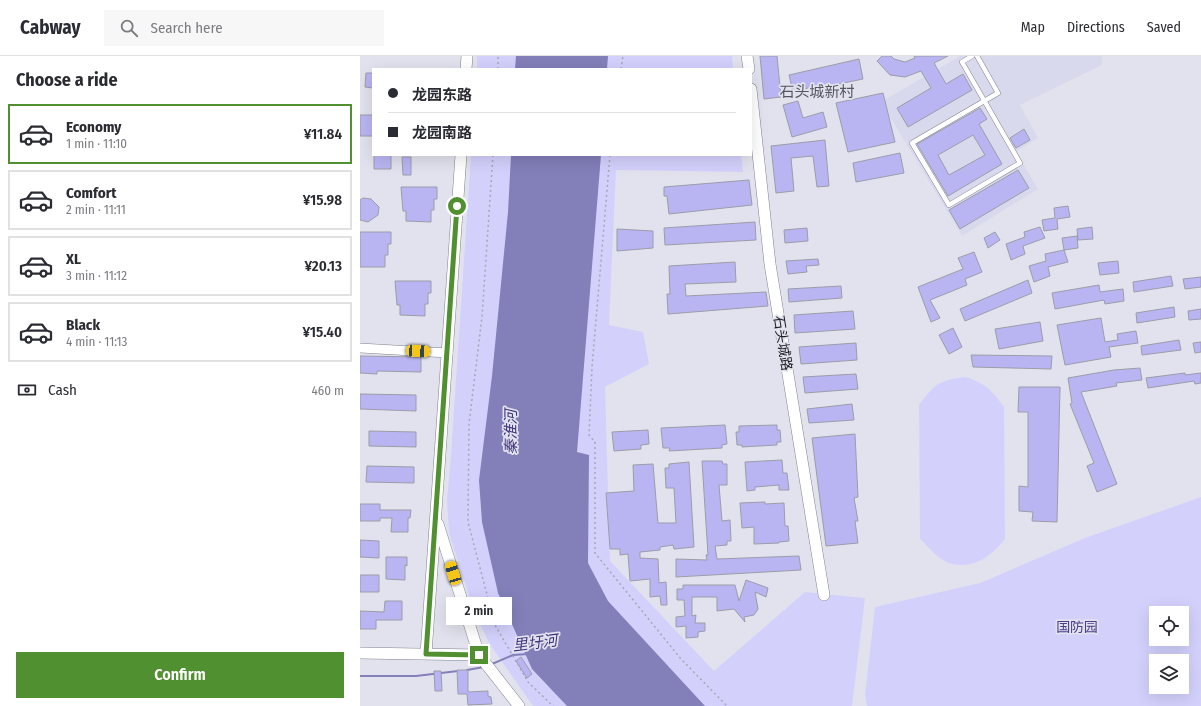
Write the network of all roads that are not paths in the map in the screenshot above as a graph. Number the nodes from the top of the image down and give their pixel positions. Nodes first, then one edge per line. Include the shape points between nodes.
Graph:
1 (466, 56) edge
2 (747, 56) edge
3 (972, 56) edge
4 (977, 56) edge
5 (466, 68) edge
6 (749, 68) edge
7 (752, 98) edge
8 (984, 101) junction
9 (460, 156) edge
10 (360, 348) edge
11 (448, 352) junction
12 (436, 518) junction
13 (824, 595) dead end
14 (360, 653) edge
15 (426, 654) junction
16 (479, 655) junction
17 (520, 706) edge

1 - 5 street
2 - 6 street
3 - 8 lane via 962,62
4 - 8 lane via 998,93
7 - 13 street, 石头城路 via 770,264
8 - 8 lane via 1020,163 949,205 912,142
9 - 11 street
10 - 11 street
11 - 12 street
12 - 15 street
12 - 16 street
14 - 15 street
15 - 16 street
16 - 17 street

